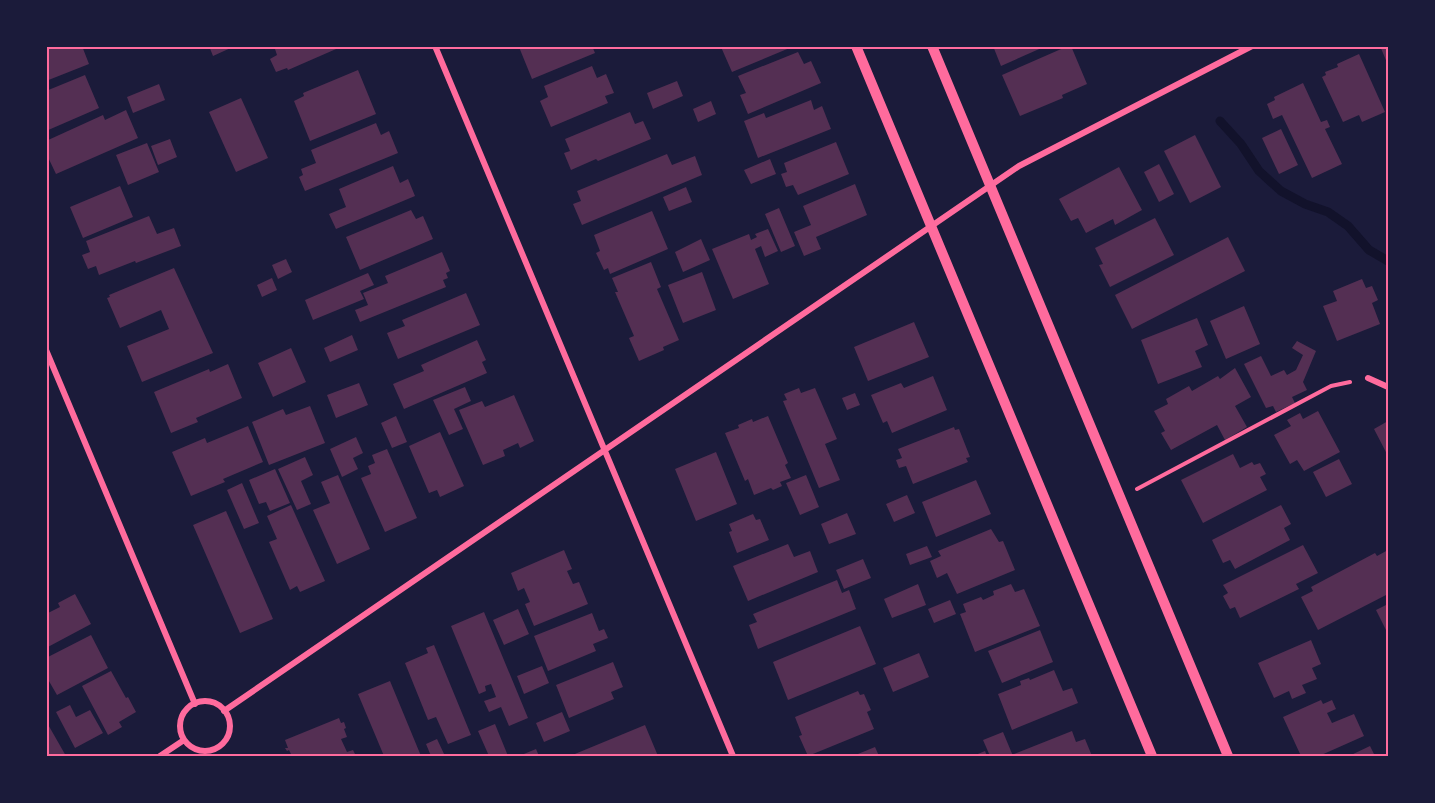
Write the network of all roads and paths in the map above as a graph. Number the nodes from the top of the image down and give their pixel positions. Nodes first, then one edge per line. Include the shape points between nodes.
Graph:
1 (435, 46) edge
2 (855, 46) edge
3 (932, 46) edge
4 (1252, 46) edge
5 (990, 186) junction
6 (931, 226) junction
7 (46, 350) edge
8 (1368, 378) joint
9 (1389, 387) edge
10 (605, 451) junction
11 (1120, 498) junction
12 (195, 704) junction
13 (224, 711) junction
14 (183, 740) junction
15 (216, 753) edge
16 (160, 756) edge
17 (733, 756) edge
18 (1152, 756) edge
19 (1228, 756) edge

1 - 10 street
2 - 6 street
3 - 5 street
4 - 5 street via 1019,166
5 - 6 street
5 - 11 street
6 - 10 street
6 - 18 street
7 - 12 street
8 - 9 street
8 - 11 path via 1331,386
10 - 13 street
10 - 17 street
11 - 19 street
12 - 13 street via 211,702
12 - 14 street via 181,719
13 - 15 street via 229,732
14 - 15 street via 197,750
14 - 16 street

